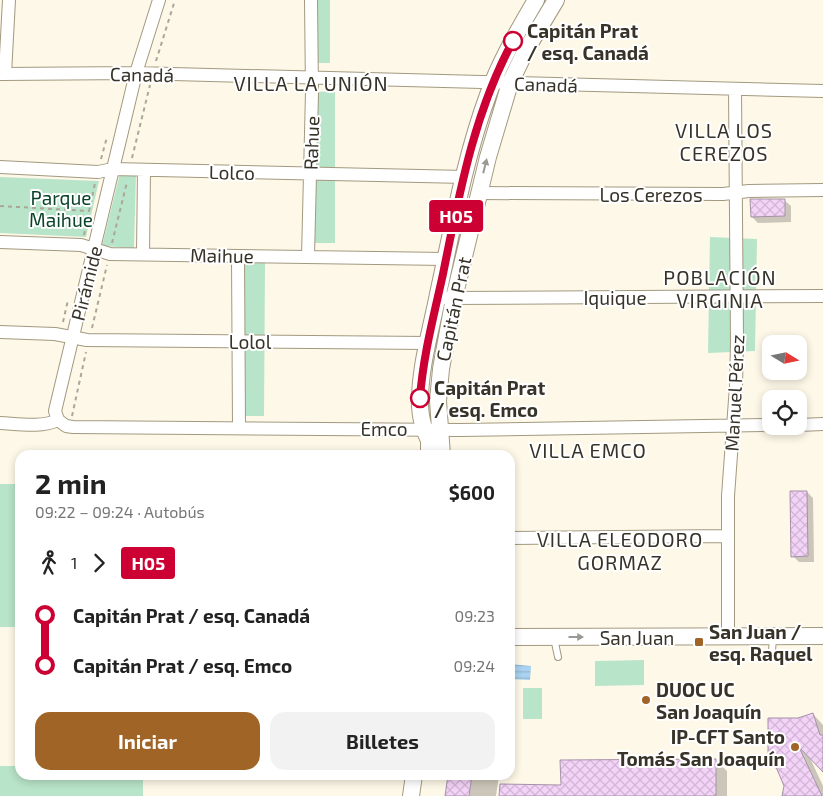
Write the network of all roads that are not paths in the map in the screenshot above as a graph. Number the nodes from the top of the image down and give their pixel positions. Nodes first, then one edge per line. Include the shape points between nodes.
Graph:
1 (9, 0) edge
2 (159, 0) edge
3 (311, 0) edge
4 (536, 0) edge
5 (555, 0) edge
6 (136, 73) junction
7 (3, 74) edge
8 (312, 78) junction
9 (492, 83) junction
10 (510, 83) junction
11 (735, 89) junction
12 (823, 91) edge
13 (0, 167) edge
14 (113, 169) junction
15 (144, 170) junction
16 (310, 174) junction
17 (465, 177) junction
18 (823, 190) edge
19 (736, 192) junction
20 (479, 193) junction
21 (0, 242) edge
22 (94, 249) junction
23 (143, 254) junction
24 (238, 256) junction
25 (308, 257) junction
26 (446, 259) junction
27 (823, 296) edge
28 (737, 297) junction
29 (438, 298) junction
30 (454, 298) junction
31 (0, 332) edge
32 (72, 337) junction
33 (239, 341) junction
34 (428, 342) junction
35 (58, 420) junction
36 (0, 423) edge
37 (823, 424) edge
38 (762, 425) edge
39 (807, 425) edge
40 (733, 426) junction
41 (239, 428) junction
42 (432, 429) junction
43 (426, 450) edge
44 (435, 450) edge
45 (727, 536) junction
46 (515, 538) edge
47 (823, 636) edge
48 (515, 637) edge
49 (554, 637) junction
50 (728, 637) junction
51 (558, 657) dead end
52 (413, 780) edge
53 (411, 796) edge

1 - 7 street
2 - 6 street, Pirámide
3 - 8 street, Rahue
4 - 9 street, Capitán Prat
5 - 10 street, Capitán Prat
6 - 7 street, Canadá
6 - 8 street, Canadá
6 - 14 street, Pirámide
8 - 9 street, Canadá
8 - 16 street, Rahue
9 - 10 street, Canadá
9 - 17 street, Capitán Prat
10 - 11 street, Canadá
20 -> 10 street, Capitán Prat
11 - 12 street, Canadá
11 - 19 street, Manuel Pérez
13 - 14 street, Lolco via 98,172
14 - 15 street, Lolco
14 - 22 street, Pirámide
15 - 16 street, Lolco
15 - 23 street
16 - 17 street, Lolco
16 - 25 street, Rahue
17 - 26 street, Capitán Prat
18 - 19 street, Los Cerezos
19 - 20 street, Los Cerezos
19 - 28 street, Manuel Pérez
20 - 30 street, Capitán Prat
21 - 22 street, Maihue via 81,245
22 - 23 street, Maihue via 110,254
22 - 32 street, Pirámide
23 - 24 street, Maihue
24 - 25 street, Maihue
24 - 33 street
25 - 26 street, Maihue
26 - 29 street, Capitán Prat
27 - 28 street, Iquique
28 - 30 street, Iquique
28 - 40 street, Manuel Pérez
29 - 30 street, Iquique
29 - 34 street, Capitán Prat
30 - 42 street, Capitán Prat
31 - 32 street, Lolol
32 - 33 street, Lolol via 89,340
32 - 35 street, Pirámide via 55,411
33 - 34 street, Lolol
33 - 41 street
34 - 42 street, Capitán Prat via 420,398 421,417
35 - 36 street, Emco via 42,425
35 - 41 street, Emco via 66,426
37 - 39 street
38 - 40 street, Emco
40 - 42 street, Emco
40 - 45 street, Manuel Pérez
41 - 42 street, Emco
42 - 43 lane, Capitán Prat
42 - 44 street, Capitán Prat
45 - 46 street
45 - 50 street, Manuel Pérez
47 - 50 street, San Juan via 773,644
48 - 49 street, San Juan
49 -> 50 street, San Juan
49 - 51 lane
52 - 53 street

